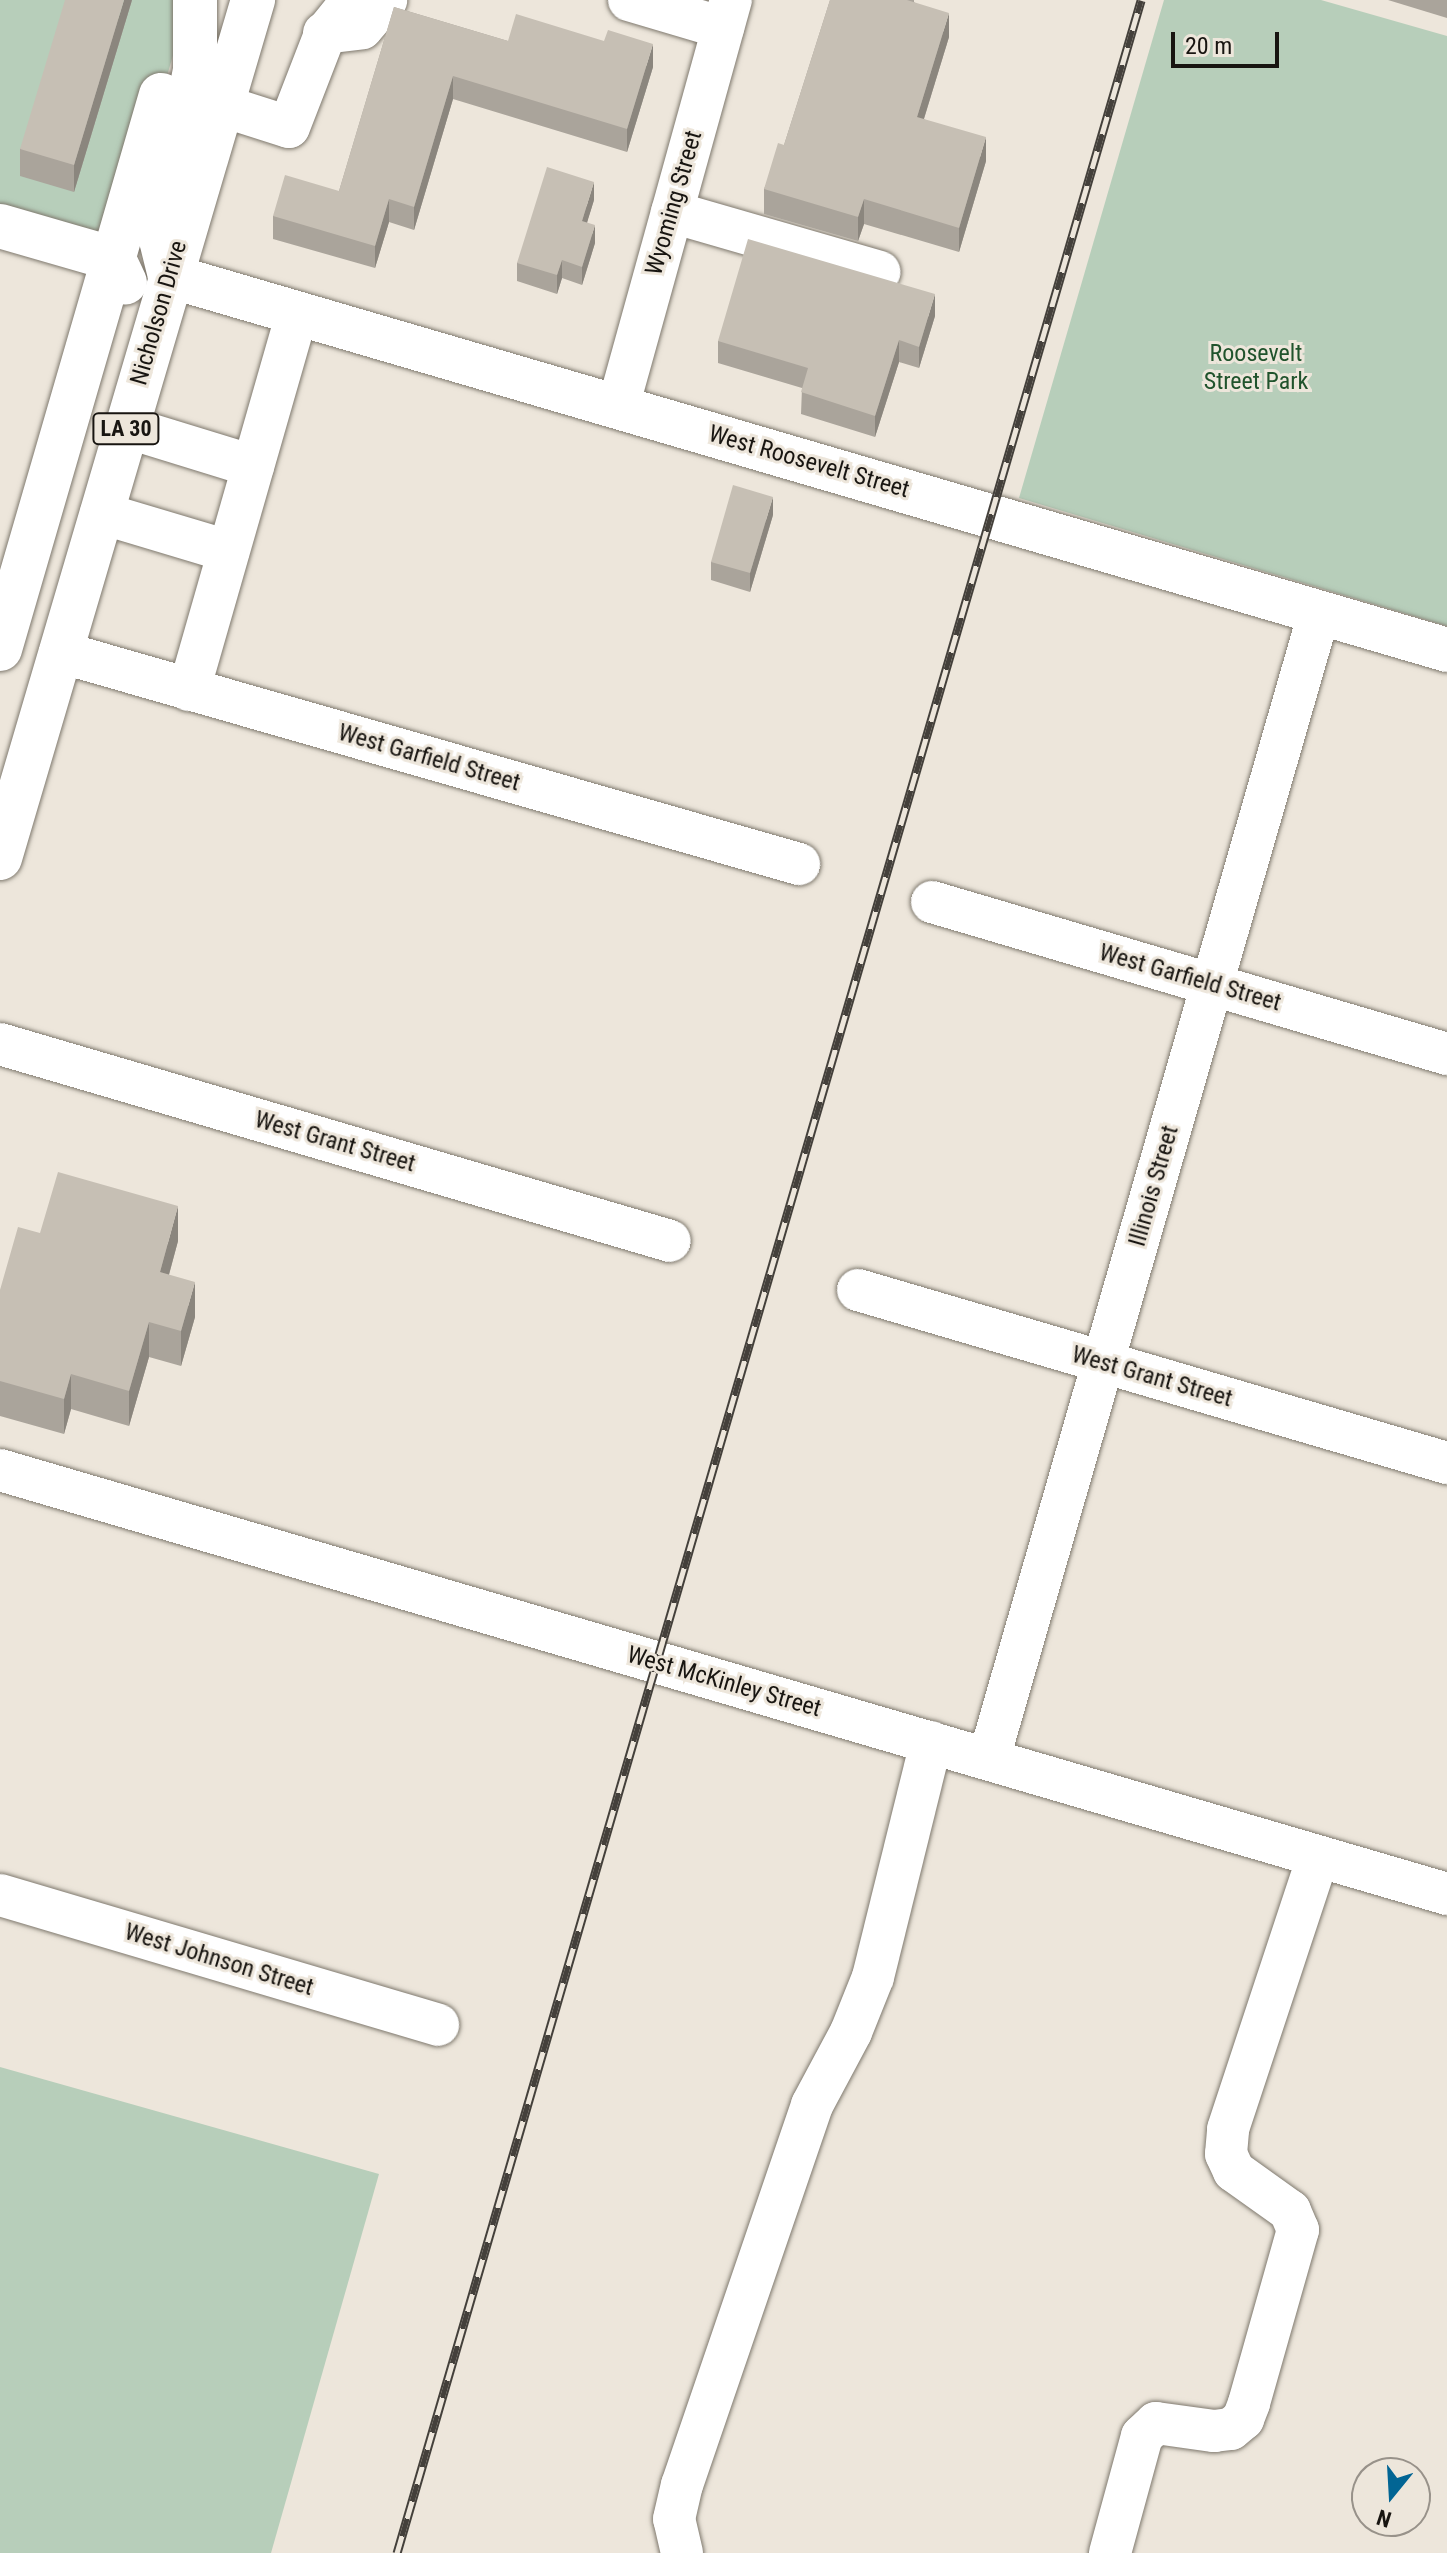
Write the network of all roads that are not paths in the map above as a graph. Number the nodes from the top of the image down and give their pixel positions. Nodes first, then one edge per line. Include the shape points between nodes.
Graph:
1 (192, 0) edge
2 (253, 0) edge
3 (386, 0) edge
4 (629, 0) edge
5 (727, 14) edge
6 (329, 15) edge
7 (223, 106) junction
8 (672, 212) junction
9 (0, 226) edge
10 (114, 259) junction
11 (880, 272) dead end
12 (170, 276) junction
13 (297, 313) junction
14 (618, 407) junction
15 (126, 427) junction
16 (253, 466) junction
17 (95, 532) junction
18 (228, 551) junction
19 (1319, 613) junction
20 (1, 640) edge
21 (1447, 650) edge
22 (60, 652) junction
23 (189, 690) junction
24 (0, 858) edge
25 (799, 864) dead end
26 (932, 902) dead end
27 (1213, 985) junction
28 (0, 1044) edge
29 (1447, 1054) edge
30 (670, 1241) dead end
31 (858, 1290) dead end
32 (1102, 1363) junction
33 (1447, 1463) edge
34 (0, 1470) edge
35 (931, 1742) junction
36 (989, 1758) junction
37 (1318, 1857) junction
38 (1447, 1894) edge
39 (0, 1895) edge
40 (438, 2025) dead end
41 (682, 2553) edge
42 (1110, 2553) edge

1 - 10 main road, LA 30
1 - 12 main road via 195,70 161,240
2 - 7 main road, Nicholson Drive / LA 30
3 - 6 street via 362,28
4 - 5 street
5 - 8 street, Wyoming Street
6 - 7 street via 289,127
7 - 12 main road, Nicholson Drive / LA 30
8 - 11 street
8 - 14 street, Wyoming Street
9 - 10 main road
10 - 17 main road via 130,293 123,362 97,476
10 - 20 main road, LA 30
12 - 13 main road, West Roosevelt Street
12 - 15 main road, Nicholson Drive / LA 30
13 - 14 main road, West Roosevelt Street
13 - 16 street
14 - 19 main road, West Roosevelt Street
15 - 16 street
15 - 17 main road, Nicholson Drive / LA 30
16 - 18 street
17 - 18 street
17 - 22 main road, Nicholson Drive / LA 30
18 - 23 street
19 - 21 main road, West Roosevelt Street
19 - 27 street, Illinois Street
22 - 23 street, West Garfield Street
22 - 24 main road, Nicholson Drive / LA 30
23 - 25 street, West Garfield Street
26 - 27 street, West Garfield Street
27 - 29 street, West Garfield Street
27 - 32 street, Illinois Street
28 - 30 street, West Grant Street
31 - 32 street, West Grant Street
32 - 33 street, West Grant Street
32 - 36 street, Illinois Street
34 - 35 street, West McKinley Street
35 - 36 street, West McKinley Street
35 - 41 street via 873,1977 812,2105 682,2485 674,2519
36 - 37 street, West McKinley Street
37 - 38 street, West McKinley Street
37 - 42 street via 1228,2129 1226,2154 1234,2171 1290,2211 1298,2230 1249,2403 1243,2419 1231,2429 1156,2423 1142,2436
39 - 40 street, West Johnson Street

